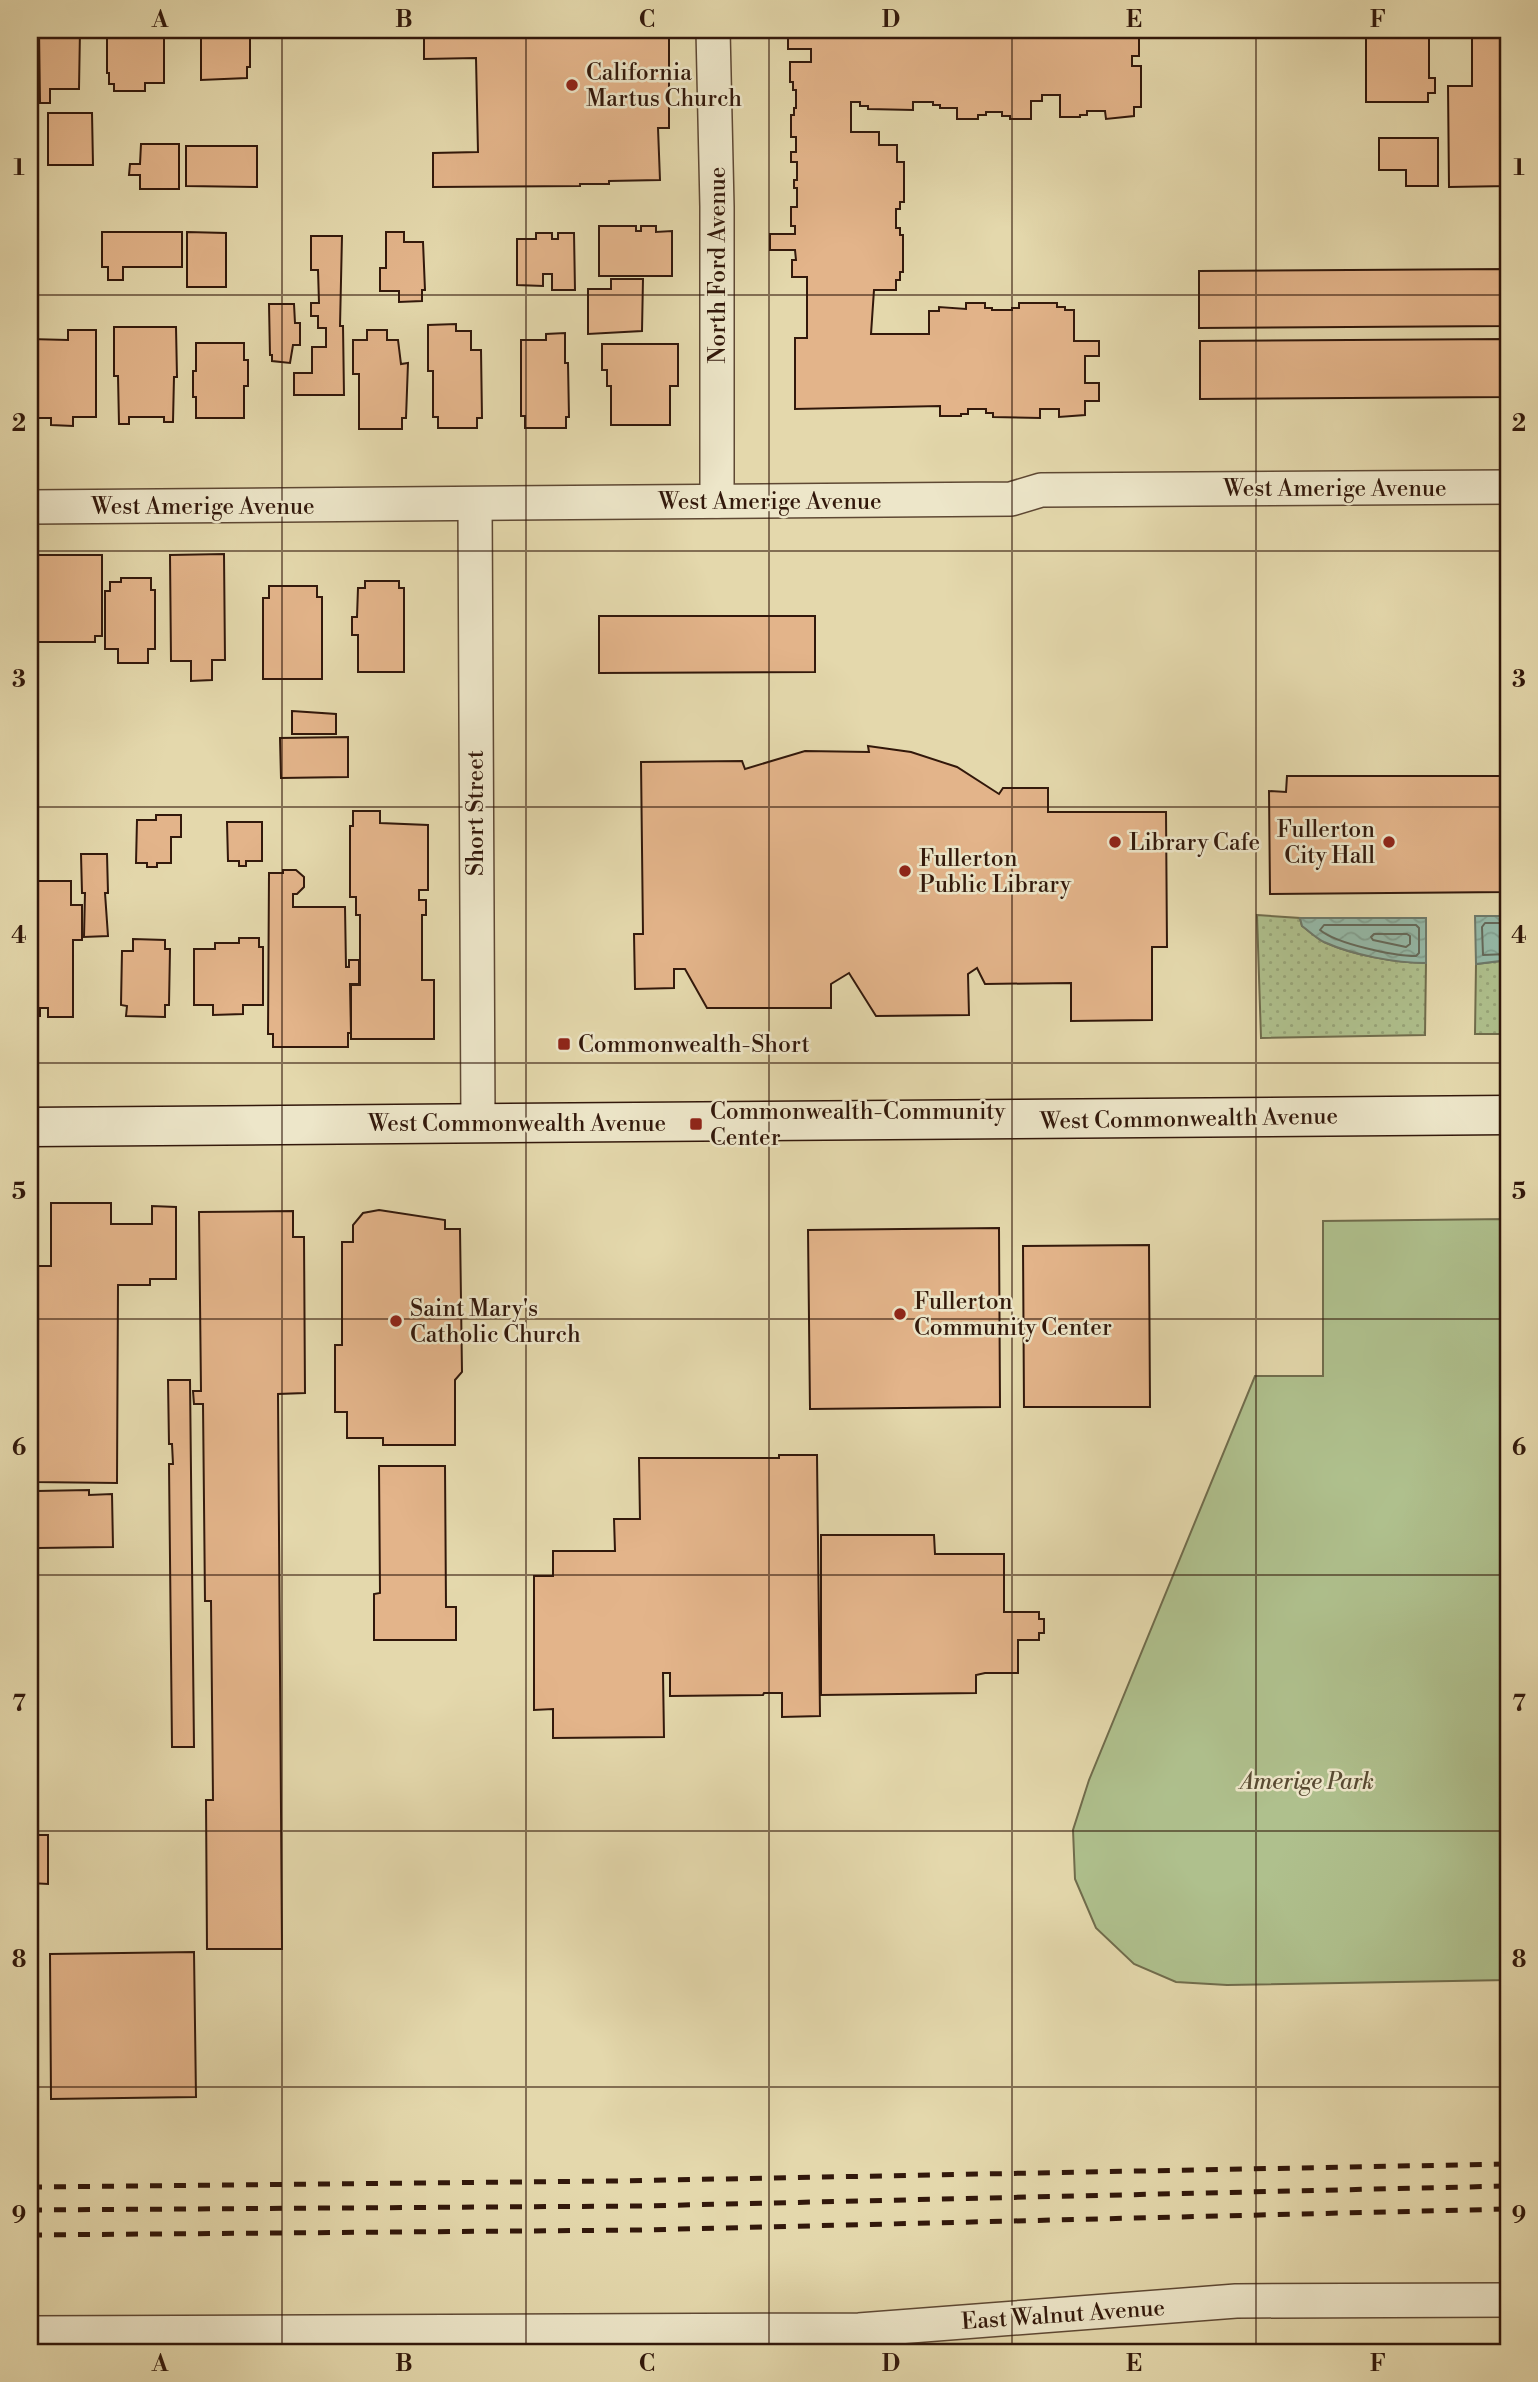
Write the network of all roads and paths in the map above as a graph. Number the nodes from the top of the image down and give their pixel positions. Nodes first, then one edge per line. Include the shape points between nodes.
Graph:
1 (713, 30) edge
2 (1508, 487) edge
3 (717, 501) junction
4 (475, 504) junction
5 (30, 507) edge
6 (1508, 1115) edge
7 (478, 1123) junction
8 (30, 1127) edge
9 (1508, 2300) edge
10 (30, 2333) edge

1 - 3 street, North Ford Avenue
2 - 3 street, West Amerige Avenue via 1041,490 1011,499
3 - 4 street, West Amerige Avenue
4 - 5 street, West Amerige Avenue
4 - 7 street, Short Street
6 - 7 main road, West Commonwealth Avenue
7 - 8 main road, West Commonwealth Avenue
9 - 10 street, East Walnut Avenue via 1236,2301 859,2330

